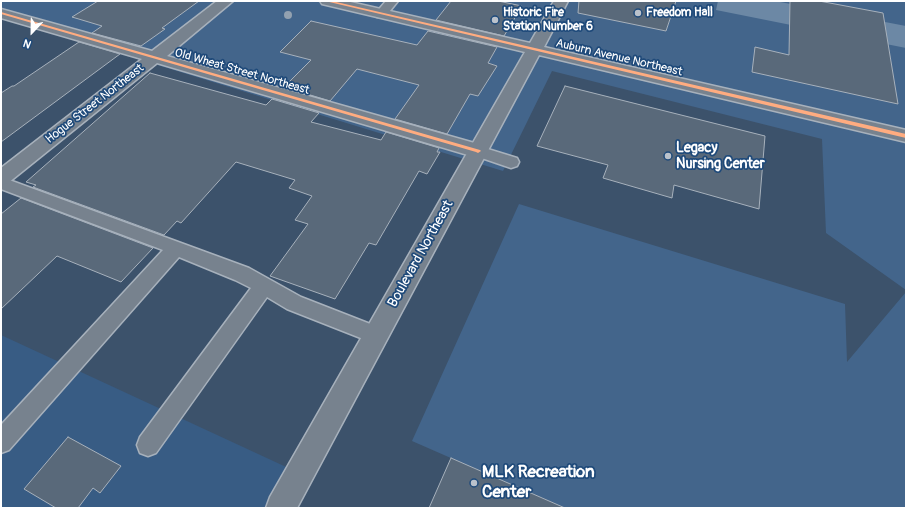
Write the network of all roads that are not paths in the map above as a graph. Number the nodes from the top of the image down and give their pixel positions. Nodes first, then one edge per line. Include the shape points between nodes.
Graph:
1 (226, 1) edge
2 (327, 1) edge
3 (392, 1) edge
4 (561, 1) edge
5 (1, 13) edge
6 (381, 14) junction
7 (534, 49) junction
8 (154, 58) junction
9 (906, 136) edge
10 (478, 151) junction
11 (511, 162) dead end
12 (1, 178) edge
13 (1, 182) edge
14 (176, 248) junction
15 (264, 286) junction
16 (376, 335) junction
17 (1, 442) edge
18 (148, 445) dead end
19 (281, 508) edge

1 - 8 street, Hogue Street Northeast
2 - 6 street, Auburn Avenue Northeast
3 - 6 lane
4 - 7 street, Boulevard Northeast
5 - 8 street, Old Wheat Street Northeast
6 - 7 street, Auburn Avenue Northeast
7 - 9 street, Auburn Avenue Northeast
7 - 10 street, Boulevard Northeast
8 - 10 street, Old Wheat Street Northeast
8 - 12 street, Hogue Street Northeast
10 - 11 lane
10 - 16 street, Boulevard Northeast
13 - 14 lane
14 - 15 lane via 242,274
14 - 17 lane
15 - 16 lane via 294,303
15 - 18 lane
16 - 19 street, Boulevard Northeast

